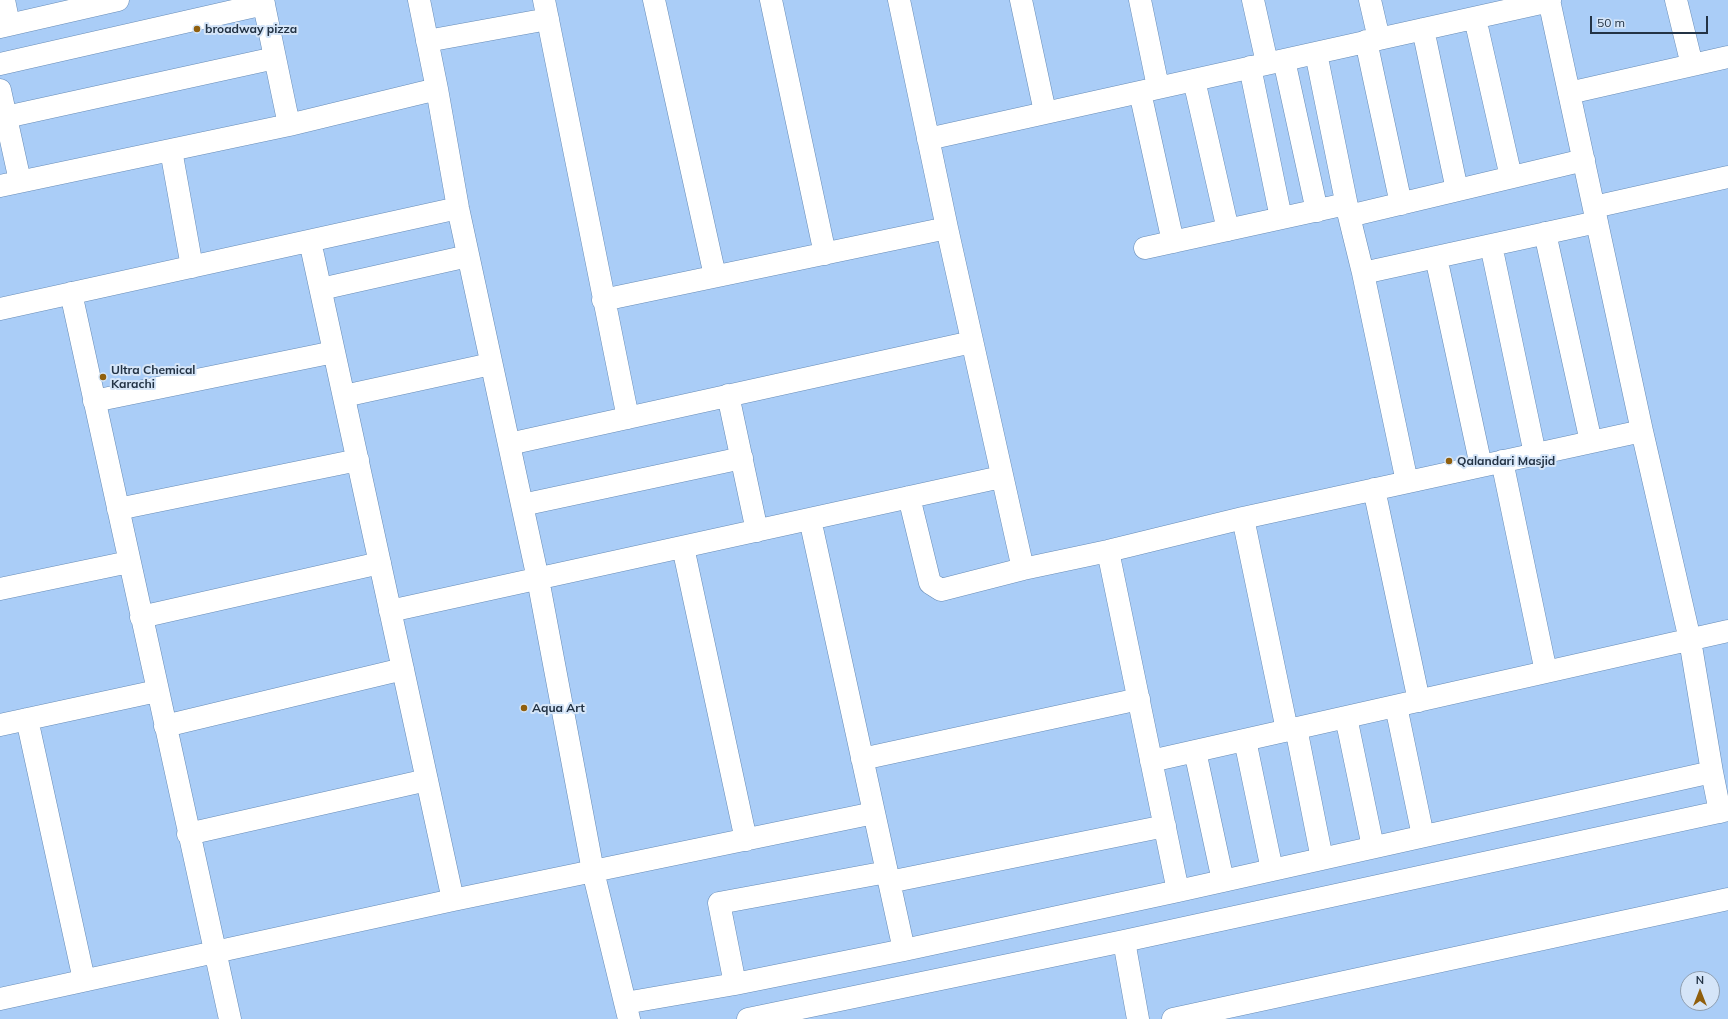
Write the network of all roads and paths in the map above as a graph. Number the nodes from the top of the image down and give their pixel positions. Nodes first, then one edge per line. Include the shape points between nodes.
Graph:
1 (4, 0) edge
2 (118, 0) edge
3 (419, 0) edge
4 (654, 0) edge
5 (771, 0) edge
6 (899, 0) edge
7 (1022, 0) edge
8 (1140, 0) edge
9 (1253, 0) edge
10 (1370, 0) edge
11 (1676, 0) edge
12 (1550, 1) edge
13 (264, 2) edge
14 (546, 9) edge
15 (1475, 18) junction
16 (4, 26) edge
17 (1423, 29) junction
18 (1373, 40) junction
19 (427, 41) junction
20 (1316, 53) junction
21 (1728, 57) edge
22 (275, 58) junction
23 (1267, 63) junction
24 (0, 64) edge
25 (1692, 65) junction
26 (1194, 80) junction
27 (437, 89) junction
28 (1149, 89) junction
29 (0, 90) edge
30 (1569, 93) junction
31 (1045, 112) junction
32 (6, 117) junction
33 (289, 125) junction
34 (928, 139) junction
35 (171, 150) junction
36 (1584, 160) junction
37 (1511, 177) junction
38 (1728, 177) edge
39 (10, 183) edge
40 (1457, 190) junction
41 (1401, 204) junction
42 (458, 208) junction
43 (1348, 210) junction
44 (1317, 211) junction
45 (1596, 214) junction
46 (1280, 218) junction
47 (947, 228) junction
48 (1228, 230) junction
49 (1545, 233) junction
50 (310, 241) junction
51 (1173, 242) junction
52 (1491, 245) junction
53 (1145, 248) dead end
54 (825, 254) junction
55 (468, 256) junction
56 (1436, 257) junction
57 (192, 267) junction
58 (1363, 274) junction
59 (715, 276) junction
60 (321, 289) junction
61 (71, 293) junction
62 (603, 300) junction
63 (0, 309) edge
64 (972, 342) junction
65 (334, 352) junction
66 (491, 364) junction
67 (344, 396) junction
68 (728, 396) junction
69 (94, 401) junction
70 (628, 418) junction
71 (1642, 431) junction
72 (1591, 442) junction
73 (509, 444) junction
74 (1535, 454) junction
75 (742, 458) junction
76 (358, 460) junction
77 (1492, 463) junction
78 (1001, 477) junction
79 (1407, 482) junction
80 (1374, 489) junction
81 (909, 497) junction
82 (522, 505) junction
83 (118, 509) junction
84 (1242, 518) junction
85 (810, 519) junction
86 (757, 531) junction
87 (683, 547) junction
88 (1108, 551) junction
89 (129, 562) junction
90 (380, 563) junction
91 (1023, 569) junction
92 (538, 579) junction
93 (0, 589) edge
94 (390, 611) junction
95 (141, 616) junction
96 (1728, 631) edge
97 (1690, 640) junction
98 (403, 669) junction
99 (1546, 672) junction
100 (157, 691) junction
101 (1139, 699) junction
102 (1419, 701) junction
103 (1396, 706) junction
104 (1346, 717) junction
105 (27, 719) junction
106 (0, 725) edge
107 (165, 726) junction
108 (1292, 729) junction
109 (1245, 740) junction
110 (1195, 751) junction
111 (862, 759) junction
112 (1152, 761) junction
113 (1712, 772) junction
114 (427, 780) junction
115 (1724, 811) edge
116 (874, 813) junction
117 (1165, 826) junction
118 (188, 834) junction
119 (1423, 836) junction
120 (746, 840) junction
121 (1373, 847) junction
122 (1322, 859) junction
123 (1272, 870) junction
124 (593, 871) junction
125 (888, 877) junction
126 (1223, 881) junction
127 (1178, 891) junction
128 (1728, 899) edge
129 (453, 900) junction
130 (1124, 941) junction
131 (904, 950) junction
132 (214, 952) junction
133 (84, 980) junction
134 (735, 984) junction
135 (0, 999) edge
136 (627, 1011) edge
137 (230, 1019) edge
138 (748, 1019) edge
139 (1138, 1019) edge
140 (1174, 1019) edge

1 - 16 street
2 - 16 street
3 - 19 street
4 - 59 street
5 - 54 street
6 - 34 street
7 - 31 street
8 - 28 street
9 - 23 street
10 - 18 street
11 - 25 street
12 - 15 street
12 - 30 street
13 - 22 street
13 - 24 street
14 - 19 street
14 - 62 street
15 - 17 street
15 - 37 street
17 - 18 street
17 - 40 street
18 - 20 street
18 - 41 street
19 - 27 street
20 - 23 street
20 - 43 street
21 - 25 street
22 - 32 street
22 - 33 street
23 - 26 street
23 - 44 street
23 - 46 street
25 - 30 street
26 - 28 street
26 - 48 street
27 - 33 street
27 - 42 street
28 - 31 street
28 - 51 street
29 - 32 street
30 - 36 street
31 - 34 street
32 - 39 street
33 - 35 street
34 - 47 street
35 - 39 street
35 - 57 street
36 - 37 street
36 - 45 street
37 - 40 street
38 - 45 street
40 - 41 street
41 - 43 street
42 - 50 street
42 - 55 street
43 - 44 street
43 - 58 street
44 - 46 street
45 - 49 street
45 - 71 street
46 - 48 street
47 - 54 street
47 - 64 street
48 - 51 street
49 - 52 street
49 - 72 street
50 - 57 street
50 - 60 street
51 - 53 street
52 - 56 street
52 - 74 street
54 - 59 street
55 - 60 street
55 - 66 street
56 - 58 street
56 - 77 street
57 - 61 street
58 - 79 street
59 - 62 street
60 - 65 street
61 - 63 street
61 - 69 street
62 - 70 street
64 - 68 street
64 - 78 street
65 - 67 street
65 - 69 street
66 - 67 street
66 - 73 street
67 - 76 street
68 - 70 street
68 - 75 street
69 - 83 street
70 - 73 street
71 - 72 street
71 - 97 street
72 - 74 street
73 - 82 street
74 - 77 street
75 - 82 street
75 - 86 street
76 - 83 street
76 - 90 street
77 - 79 street
77 - 99 street
78 - 81 street
78 - 91 street
79 - 80 street
80 - 84 street
80 - 102 street
81 - 85 street
81 - 91 street via 930,583 934,588 941,590
82 - 92 street
83 - 89 street
84 - 88 street
84 - 108 street
85 - 86 street
85 - 111 street
86 - 87 street
87 - 92 street
87 - 120 street
88 - 91 street
88 - 101 street
89 - 93 street
89 - 95 street
90 - 94 street
90 - 95 street
92 - 94 street
92 - 124 street
94 - 98 street
95 - 100 street
96 - 97 street
97 - 99 street
97 - 113 street
98 - 107 street
98 - 114 street
99 - 102 street
100 - 105 street
100 - 107 street
101 - 111 street
101 - 112 street
102 - 103 street
103 - 104 street
103 - 119 street
104 - 108 street
104 - 121 street
105 - 106 street
105 - 133 street
107 - 118 street
108 - 109 street
108 - 122 street
109 - 110 street
109 - 123 street
110 - 112 street
110 - 126 street
111 - 116 street
112 - 117 street
113 - 115 street
113 - 119 street
114 - 118 street
114 - 129 street
115 - 130 street
116 - 120 street
116 - 125 street
117 - 125 street
117 - 127 street
118 - 132 street
119 - 121 street
120 - 124 street
121 - 122 street
122 - 123 street
123 - 126 street
124 - 129 street
124 - 136 street
125 - 131 street
125 - 134 street via 719,902
126 - 127 street
127 - 131 street
128 - 140 street
129 - 132 street
130 - 138 street
130 - 139 street
131 - 134 street
132 - 133 street
132 - 137 street
133 - 135 street
134 - 136 street

